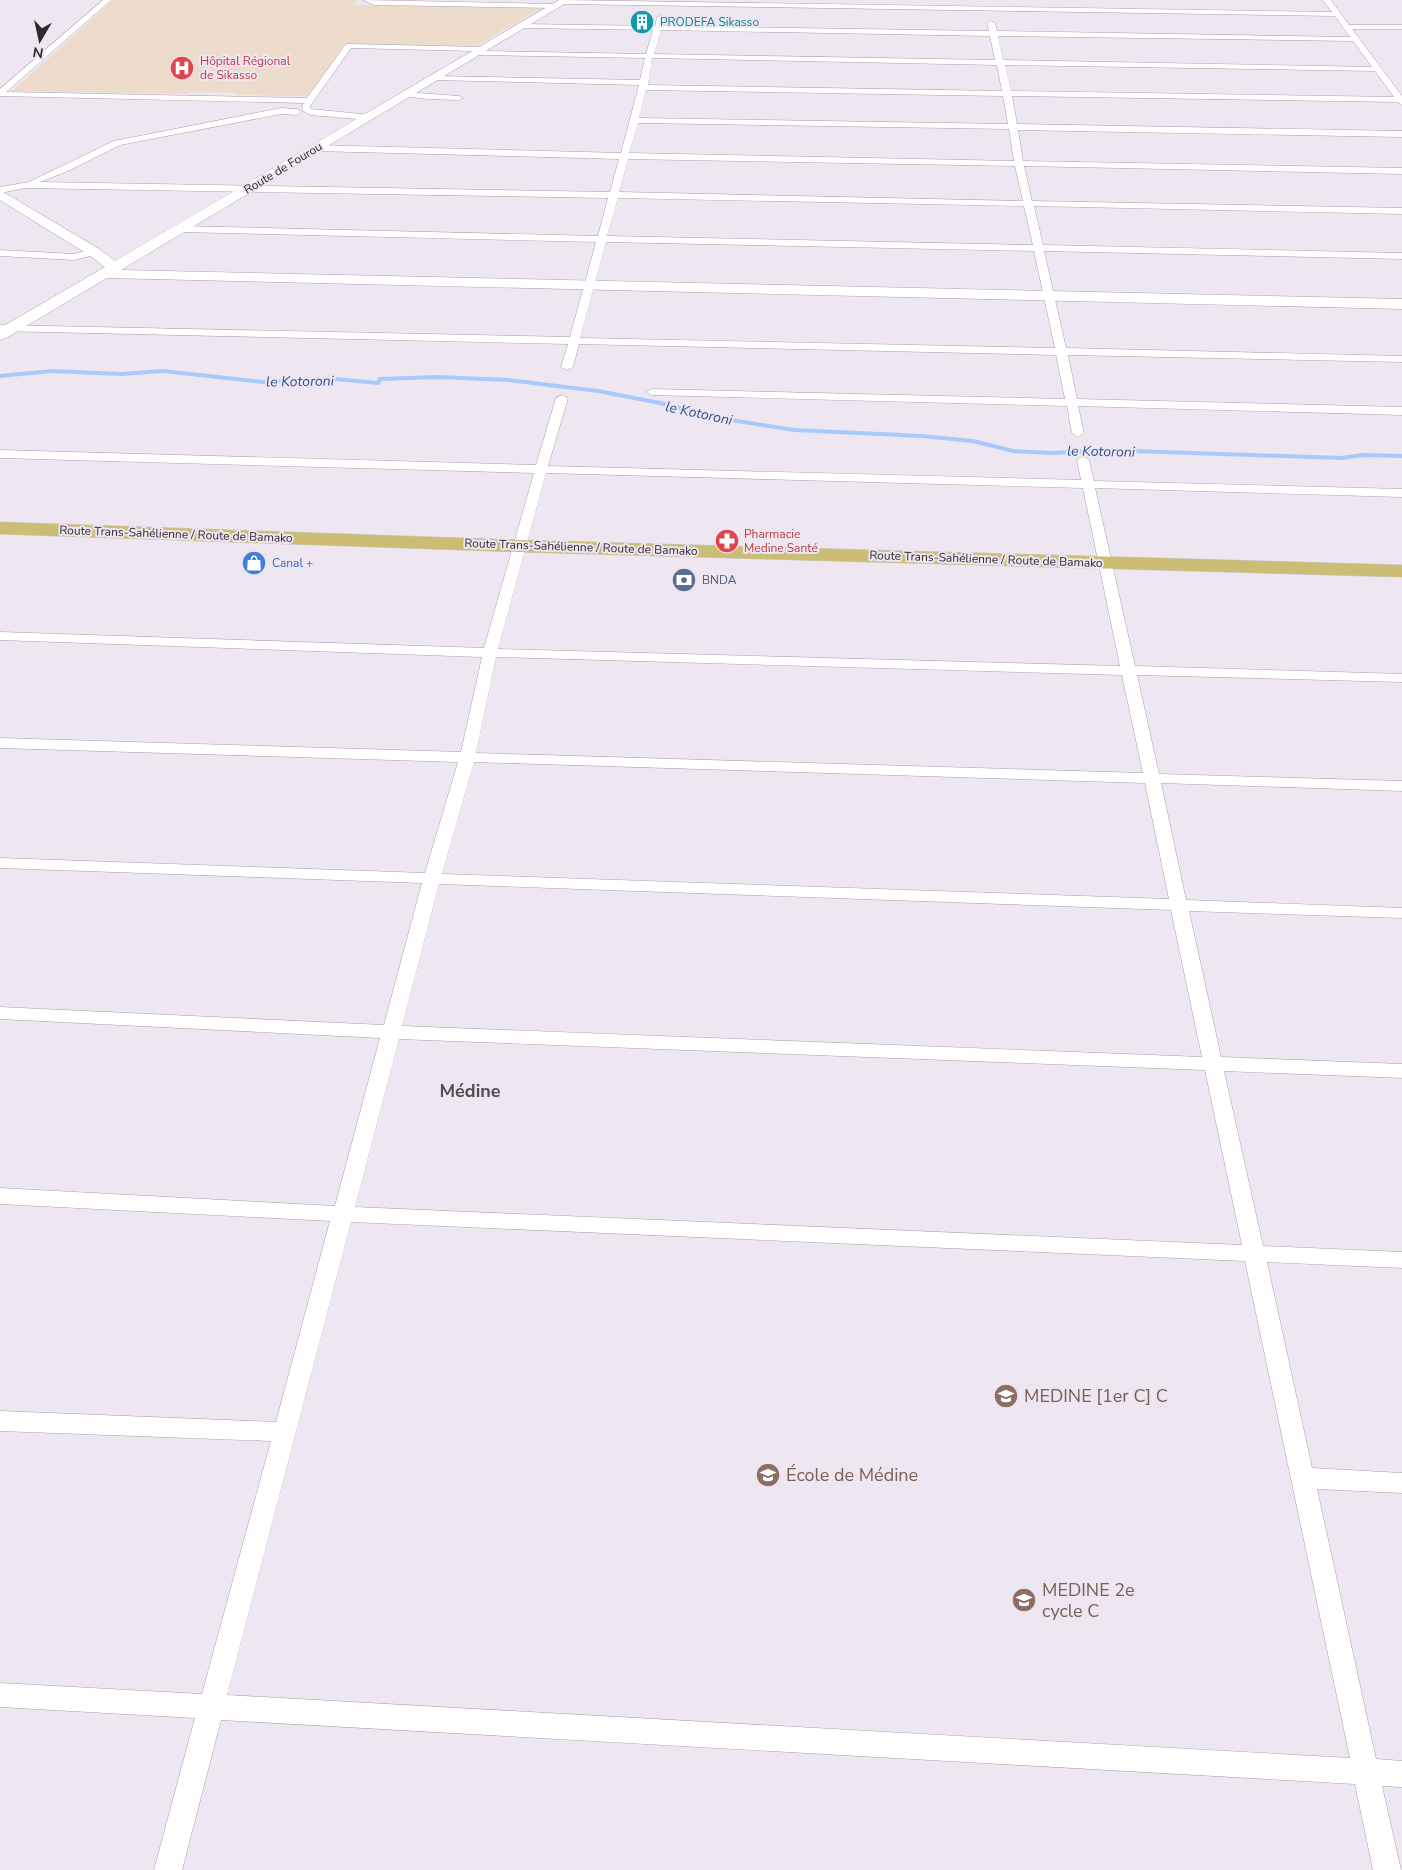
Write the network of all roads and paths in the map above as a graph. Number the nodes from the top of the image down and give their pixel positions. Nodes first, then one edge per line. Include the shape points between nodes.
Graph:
1 (107, 0) edge
2 (367, 0) edge
3 (1327, 0) edge
4 (666, 2) edge
5 (562, 3) edge
6 (987, 4) edge
7 (1337, 14) junction
8 (521, 26) junction
9 (1346, 26) junction
10 (1402, 27) edge
11 (658, 28) junction
12 (993, 34) junction
13 (1355, 39) junction
14 (480, 51) junction
15 (562, 55) junction
16 (649, 56) junction
17 (559, 63) dead end
18 (1000, 63) junction
19 (1378, 69) junction
20 (434, 78) junction
21 (644, 85) junction
22 (0, 93) edge
23 (1007, 93) junction
24 (407, 94) junction
25 (460, 98) dead end
26 (311, 101) junction
27 (1401, 101) edge
28 (314, 113) junction
29 (368, 117) junction
30 (634, 120) junction
31 (1012, 126) junction
32 (1402, 134) edge
33 (316, 148) junction
34 (624, 156) junction
35 (1018, 164) junction
36 (1402, 171) edge
37 (25, 185) junction
38 (251, 187) junction
39 (0, 190) edge
40 (0, 194) edge
41 (612, 196) junction
42 (1028, 203) junction
43 (1402, 211) edge
44 (182, 229) junction
45 (602, 240) junction
46 (1038, 247) junction
47 (94, 252) junction
48 (0, 253) edge
49 (1402, 256) edge
50 (110, 270) junction
51 (588, 285) junction
52 (1050, 296) junction
53 (1402, 304) edge
54 (3, 331) edge
55 (574, 340) junction
56 (1061, 352) junction
57 (1402, 359) edge
58 (567, 367) dead end
59 (652, 392) dead end
60 (562, 398) dead end
61 (1072, 402) junction
62 (1402, 411) edge
63 (1078, 433) dead end
64 (2, 457) edge
65 (1083, 460) dead end
66 (541, 469) junction
67 (1088, 484) junction
68 (1402, 492) edge
69 (0, 528) edge
70 (0, 538) edge
71 (518, 550) junction
72 (1106, 568) junction
73 (1402, 571) edge
74 (1402, 582) edge
75 (0, 636) edge
76 (490, 653) junction
77 (1128, 670) junction
78 (1402, 678) edge
79 (0, 743) edge
80 (467, 759) junction
81 (1151, 778) junction
82 (1402, 786) edge
83 (0, 863) edge
84 (432, 878) junction
85 (1179, 905) junction
86 (1402, 913) edge
87 (0, 1013) edge
88 (391, 1032) junction
89 (1213, 1064) junction
90 (1402, 1071) edge
91 (0, 1196) edge
92 (343, 1214) junction
93 (1254, 1254) junction
94 (1402, 1260) edge
95 (0, 1421) edge
96 (285, 1432) junction
97 (1302, 1478) junction
98 (1402, 1483) edge
99 (0, 1695) edge
100 (211, 1707) junction
101 (1366, 1772) junction
102 (1402, 1774) edge
103 (168, 1870) edge
104 (1387, 1870) edge

1 - 22 street
2 - 5 street via 374,3
3 - 7 street
4 - 5 street
4 - 6 street
4 - 11 street
5 - 8 street, Route de Fourou
6 - 7 street
6 - 12 street
7 - 9 street
8 - 11 street
8 - 14 street, Route de Fourou
9 - 10 street
9 - 13 street
11 - 12 street
11 - 16 street
12 - 13 street
12 - 18 street
13 - 19 street
14 - 15 street
14 - 20 street, Route de Fourou
14 - 26 street via 349,46
15 - 16 street
15 - 17 street
16 - 18 street
16 - 21 street
18 - 19 street
18 - 23 street
19 - 27 street
20 - 21 street via 554,76
20 - 24 street, Route de Fourou
21 - 23 street
21 - 30 street
22 - 26 street
23 - 27 street
23 - 31 street
24 - 25 street
24 - 29 street, Route de Fourou
26 - 28 street via 306,106
28 - 29 street
28 - 37 street via 280,111 117,143
29 - 33 street, Route de Fourou
30 - 31 street
30 - 34 street
31 - 32 street
31 - 35 street
33 - 34 street
33 - 38 street, Route de Fourou
34 - 35 street
34 - 41 street
35 - 36 street
35 - 42 street
37 - 38 street
37 - 39 street
38 - 41 street
38 - 44 street, Route de Fourou
40 - 47 street
41 - 42 street
41 - 45 street
42 - 43 street
42 - 46 street
44 - 45 street
44 - 50 street, Route de Fourou
45 - 46 street
45 - 51 street
46 - 49 street
46 - 52 street
47 - 48 street via 74,257
47 - 50 street
50 - 51 street via 123,275
50 - 54 street, Route de Fourou
51 - 52 street
51 - 55 street
52 - 53 street
52 - 56 street
54 - 55 street
55 - 56 street
55 - 58 street
56 - 57 street
56 - 61 street
59 - 61 street
60 - 66 street
61 - 62 street
61 - 63 street
64 - 66 street
65 - 67 street
66 - 67 street
66 - 71 street
67 - 68 street
67 - 72 street
69 - 71 highway, Route Trans-Sahélienne / Route de Bamako
70 - 71 highway, Route Trans-Sahélienne / Route de Bamako
71 - 72 highway, Route Trans-Sahélienne / Route de Bamako
71 - 76 street
72 - 73 highway, Route Trans-Sahélienne / Route de Bamako
72 - 74 highway, Route Trans-Sahélienne / Route de Bamako
72 - 77 street
75 - 76 street
76 - 77 street
76 - 80 street
77 - 78 street
77 - 81 street
79 - 80 street
80 - 81 street
80 - 84 street
81 - 82 street
81 - 85 street
83 - 84 street
84 - 85 street
84 - 88 street
85 - 86 street
85 - 89 street
87 - 88 street
88 - 89 street
88 - 92 street
89 - 90 street
89 - 93 street
91 - 92 street
92 - 93 street
92 - 96 street
93 - 94 street
93 - 97 street
95 - 96 street
96 - 100 street
97 - 98 street
97 - 101 street
99 - 100 street
100 - 101 street
100 - 103 street
101 - 102 street
101 - 104 street

